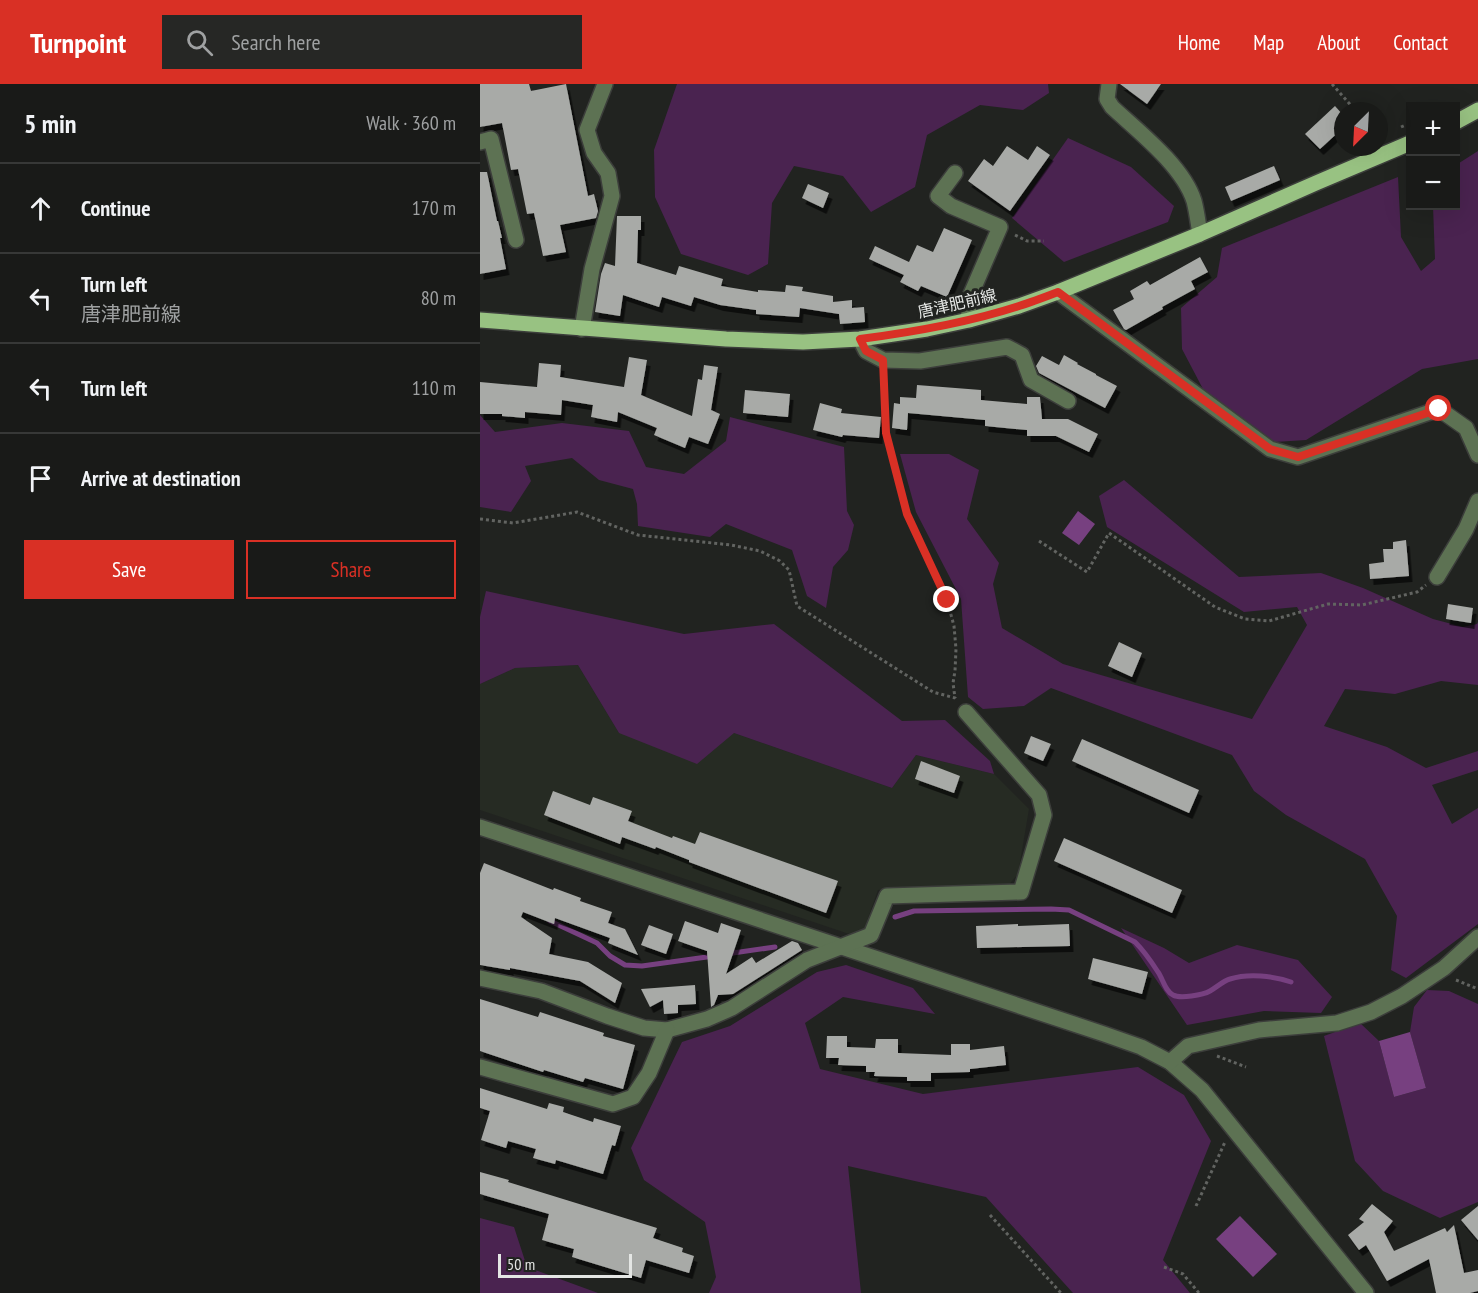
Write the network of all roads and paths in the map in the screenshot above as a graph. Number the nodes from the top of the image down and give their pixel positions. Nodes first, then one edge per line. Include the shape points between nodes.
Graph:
1 (605, 84) edge
2 (1109, 84) edge
3 (1332, 84) edge
4 (1348, 102) edge
5 (1478, 110) edge
6 (1460, 119) edge
7 (480, 142) edge
8 (1406, 145) edge
9 (955, 173) dead end
10 (999, 227) junction
11 (1200, 234) junction
12 (516, 240) dead end
13 (1044, 241) dead end
14 (1058, 292) junction
15 (480, 320) edge
16 (969, 320) junction
17 (582, 328) junction
18 (860, 339) junction
19 (883, 360) junction
20 (1068, 401) dead end
21 (1478, 455) edge
22 (1478, 501) edge
23 (480, 519) edge
24 (1039, 541) dead end
25 (1437, 577) joint
26 (955, 698) junction
27 (966, 712) joint
28 (480, 827) edge
29 (1478, 937) edge
30 (842, 947) junction
31 (1444, 968) junction
32 (480, 978) edge
33 (1478, 990) edge
34 (667, 1030) junction
35 (1170, 1062) junction
36 (480, 1066) edge
37 (1231, 1126) junction
38 (1196, 1206) dead end
39 (990, 1215) dead end
40 (1164, 1267) dead end
41 (1061, 1293) edge
42 (1199, 1293) edge
43 (1366, 1293) edge

1 - 17 street via 587,130 594,153 608,173 612,196 592,268
2 - 11 street via 1107,99 1112,107 1181,177 1194,200
3 - 4 path
5 - 6 main road
7 - 12 street via 491,140
8 - 11 main road, 唐津肥前線
9 - 10 street via 938,196 951,206
10 - 13 path via 1027,241
10 - 16 street via 968,301
11 - 14 main road, 唐津肥前線
14 - 16 main road, 唐津肥前線
14 - 21 street via 1270,449 1298,457 1439,409 1466,428
15 - 17 main road, 唐津肥前線
16 - 18 main road, 唐津肥前線
17 - 18 main road, 唐津肥前線 via 726,339
18 - 19 street via 866,351
19 - 20 street via 920,361 1007,347 1022,356 1030,380
19 - 26 path via 886,433 907,514 947,600 954,626
22 - 25 street
23 - 26 path via 513,523 577,512 638,535 731,544 760,551 789,570 797,606 933,692
24 - 25 path via 1087,572 1109,533 1215,607 1245,619 1269,621 1328,604 1362,605 1417,592
26 - 27 path
27 - 30 street via 1039,795 1044,815 1021,892 887,896 871,935
28 - 30 street
29 - 31 street
30 - 34 street via 807,960 732,1008
30 - 35 street via 1104,1034
31 - 33 path via 1454,979
31 - 35 street via 1371,1012 1337,1023 1258,1030 1188,1046
32 - 34 street via 541,991 644,1028
34 - 36 street via 649,1073 633,1097 613,1104
35 - 37 street via 1202,1090
37 - 38 path
37 - 43 street
39 - 41 path
40 - 42 path via 1183,1274

